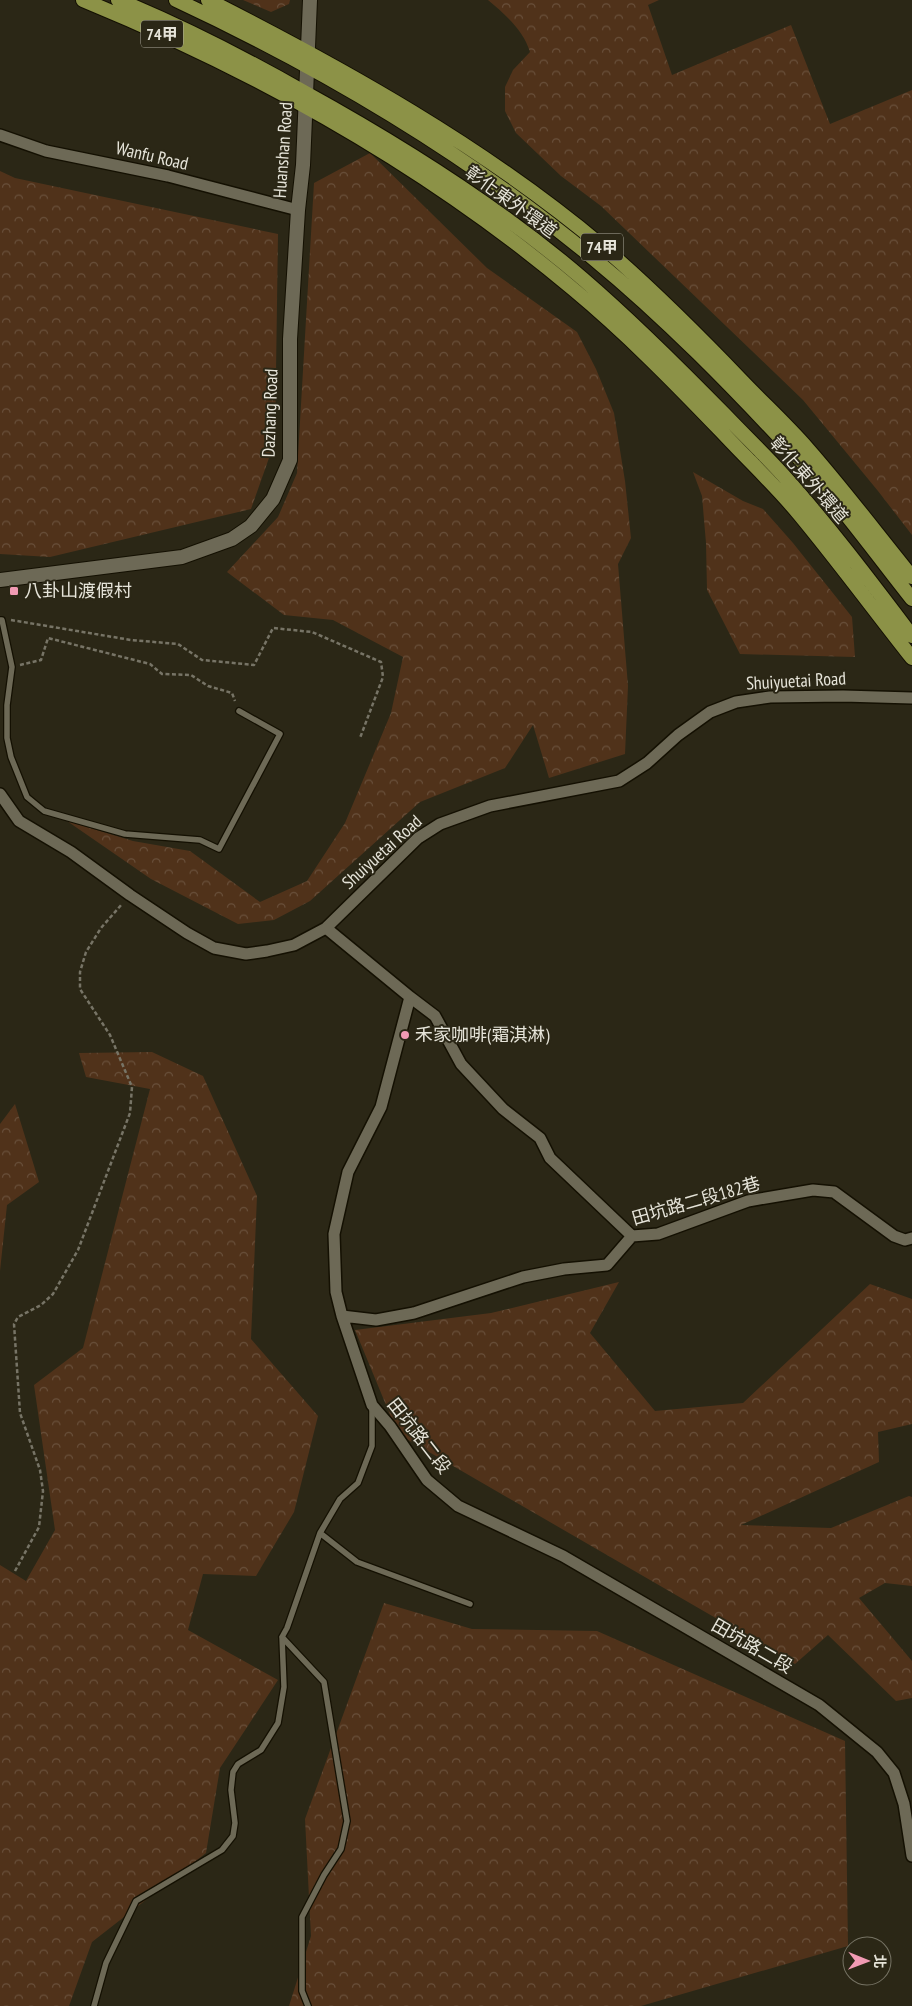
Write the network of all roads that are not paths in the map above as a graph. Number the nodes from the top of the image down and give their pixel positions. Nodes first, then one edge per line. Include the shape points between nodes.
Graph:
1 (82, 0) edge
2 (118, 0) edge
3 (176, 0) edge
4 (208, 0) edge
5 (310, 0) edge
6 (259, 33) junction
7 (308, 52) junction
8 (243, 67) junction
9 (308, 67) junction
10 (306, 93) junction
11 (305, 108) junction
12 (0, 135) edge
13 (489, 171) junction
14 (471, 202) junction
15 (298, 210) junction
16 (676, 374) junction
17 (801, 452) junction
18 (912, 578) edge
19 (0, 580) edge
20 (912, 599) edge
21 (1, 620) edge
22 (890, 620) junction
23 (912, 636) edge
24 (912, 658) edge
25 (912, 698) edge
26 (239, 711) road end
27 (0, 794) edge
28 (326, 928) junction
29 (410, 997) junction
30 (632, 1236) junction
31 (912, 1238) edge
32 (342, 1316) junction
33 (372, 1405) junction
34 (320, 1533) junction
35 (470, 1604) dead end
36 (282, 1637) junction
37 (912, 1856) edge
38 (94, 2006) edge
39 (308, 2006) edge

1 - 8 main road, 74甲
2 - 8 main road, 彰化東外環道 / 74甲 via 192,33
3 - 6 main road, 彰化東外環道 / 74甲
4 - 6 main road, 74甲
5 - 7 main road
6 - 7 main road, 74甲
6 - 9 main road, 彰化東外環道 / 74甲
7 - 9 main road
7 - 13 main road, 74甲 via 436,128
8 - 10 main road, 彰化東外環道 / 74甲
8 - 11 main road, 74甲
9 - 10 main road, Huanshan Road
9 - 13 main road, 彰化東外環道 / 74甲
10 - 11 main road, Huanshan Road
10 - 14 main road, 彰化東外環道 / 74甲 via 417,158
11 - 14 main road, 74甲
11 - 15 main road, Huanshan Road
12 - 15 street, Wanfu Road via 46,151 168,176
13 - 17 main road, 彰化東外環道 / 74甲 via 698,345
14 - 16 main road, 彰化東外環道 / 74甲 via 529,236 581,277 632,322
15 - 19 main road, Dazhang Road via 290,339 290,460 273,499 251,526 232,539 182,557
16 - 22 main road, 74甲
16 - 22 main road, 彰化東外環道 / 74甲 via 782,474
17 - 18 main road, 74甲
17 - 20 main road, 彰化東外環道 / 74甲
21 - 26 lane via 12,667 7,704 7,738 11,758 27,797 44,811 124,834 200,840 219,849 280,734
22 - 23 main road, 彰化東外環道 / 74甲
22 - 24 main road, 74甲
25 - 28 street, Shuiyuetai Road via 770,698 736,702 710,712 678,735 647,764 619,781 490,806 440,824 418,838
27 - 28 street, Shuiyuetai Road via 19,821 214,948 246,954 267,951 294,945
28 - 29 street
29 - 30 street via 435,1016 461,1064 503,1109 540,1138 550,1158
29 - 32 street, 田坑路二段 via 381,1108 348,1172 334,1234 336,1292
30 - 31 street, 田坑路二段182巷 via 658,1234 748,1201 813,1190 834,1192 894,1236 905,1240
30 - 32 street, 田坑路二段182巷 via 607,1265 522,1277 414,1313 376,1320
32 - 33 street, 田坑路二段
33 - 34 lane via 372,1446 358,1483 340,1499
33 - 37 street, 田坑路二段 via 427,1480 458,1506 564,1556 811,1700 877,1752 894,1773 904,1804
34 - 35 lane via 357,1562
34 - 36 lane
36 - 38 lane via 284,1687 278,1724 262,1750 238,1764 233,1772 233,1836 222,1850 136,1901 106,1963
36 - 39 lane via 324,1682 347,1821 341,1849 302,1917 302,1991

